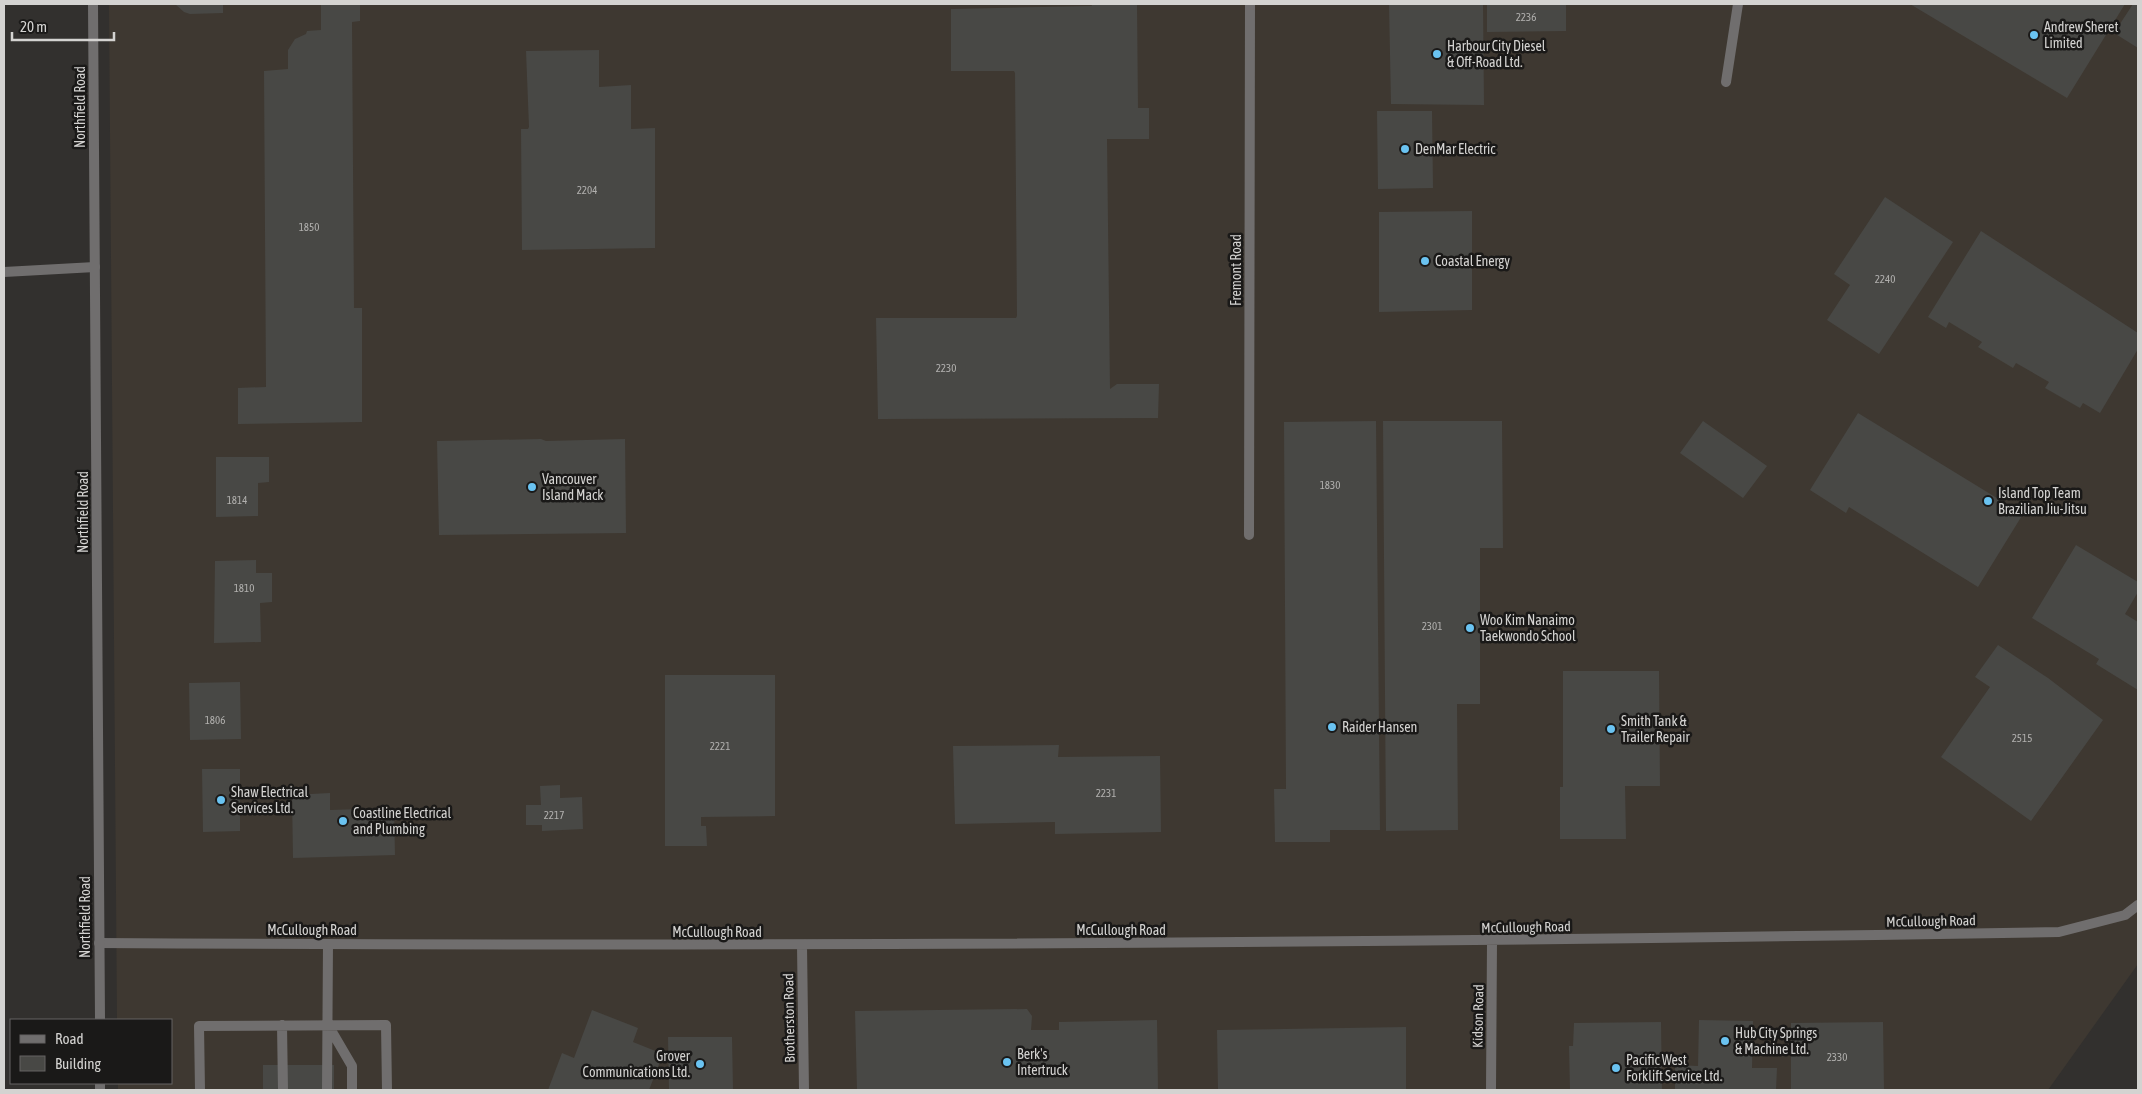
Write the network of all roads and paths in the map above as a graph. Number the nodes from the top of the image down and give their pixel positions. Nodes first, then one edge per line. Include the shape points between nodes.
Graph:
1 (93, 4) edge
2 (1250, 4) edge
3 (1738, 4) edge
4 (1726, 82) dead end
5 (95, 267) junction
6 (4, 272) edge
7 (1250, 536) dead end
8 (2138, 905) edge
9 (1492, 942) junction
10 (99, 943) junction
11 (328, 944) junction
12 (802, 946) junction
13 (100, 1019) edge
14 (327, 1024) junction
15 (282, 1025) junction
16 (200, 1090) edge
17 (283, 1090) edge
18 (327, 1090) edge
19 (352, 1090) edge
20 (387, 1090) edge
21 (804, 1090) edge
22 (1491, 1090) edge

1 - 5 street, Northfield Road
2 - 7 street, Fremont Road
3 - 4 street
5 - 6 street
5 - 10 street, Northfield Road
8 - 9 street, McCullough Road via 2125,915 2059,932
9 - 12 street, McCullough Road
9 - 22 street, Kidson Road
10 - 11 street, McCullough Road
10 - 13 street, Northfield Road
11 - 12 street, McCullough Road
11 - 14 street
12 - 21 street, Brotherston Road
14 - 15 street
14 - 18 street
14 - 19 street via 352,1066
14 - 20 street via 386,1025
15 - 16 street via 199,1026
15 - 17 street

